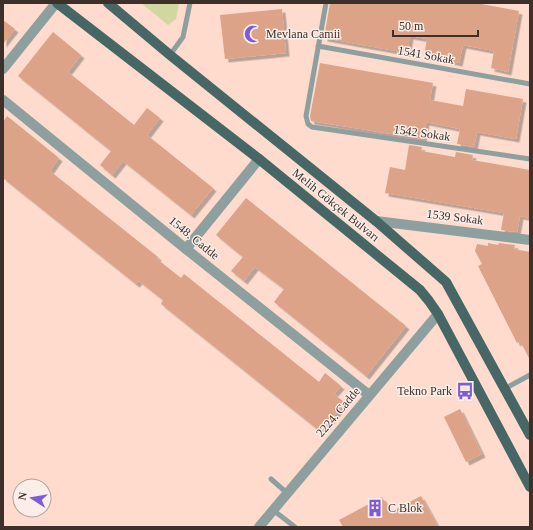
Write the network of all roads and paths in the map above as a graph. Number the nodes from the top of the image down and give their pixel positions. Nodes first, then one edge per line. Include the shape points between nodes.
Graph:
1 (56, 3) edge
2 (108, 3) edge
3 (190, 3) edge
4 (326, 3) edge
5 (318, 46) junction
6 (170, 55) junction
7 (3, 69) edge
8 (530, 84) edge
9 (3, 100) edge
10 (259, 159) junction
11 (530, 159) edge
12 (376, 221) junction
13 (530, 240) edge
14 (186, 249) junction
15 (438, 314) junction
16 (530, 375) edge
17 (504, 389) junction
18 (369, 395) junction
19 (530, 436) edge
20 (271, 479) dead end
21 (530, 487) edge
22 (287, 493) junction
23 (274, 510) junction
24 (260, 527) edge
25 (295, 527) edge

1 - 7 street
1 - 10 main road, Melih Gökçek Bulvarı
2 - 6 main road, Melih Gökçek Bulvarı
3 - 6 lane via 183,37
4 - 5 lane
5 - 8 lane, 1541 Sokak
5 - 11 lane, 1542 Sokak via 306,116 308,124 312,127
6 - 12 main road, Melih Gökçek Bulvarı
9 - 14 street, 1548. Cadde
10 - 14 street
10 - 15 main road, Melih Gökçek Bulvarı via 420,290
12 - 13 street, 1539 Sokak
12 - 17 main road, Melih Gökçek Bulvarı via 446,282
14 - 18 street, 1548. Cadde
15 - 18 street, 2224. Cadde
15 - 21 main road, Melih Gökçek Bulvarı
16 - 17 lane
17 - 19 main road, Melih Gökçek Bulvarı
18 - 22 street, 2224. Cadde
20 - 22 lane
22 - 23 street, 2224. Cadde
23 - 24 street, 2224. Cadde
23 - 25 lane

